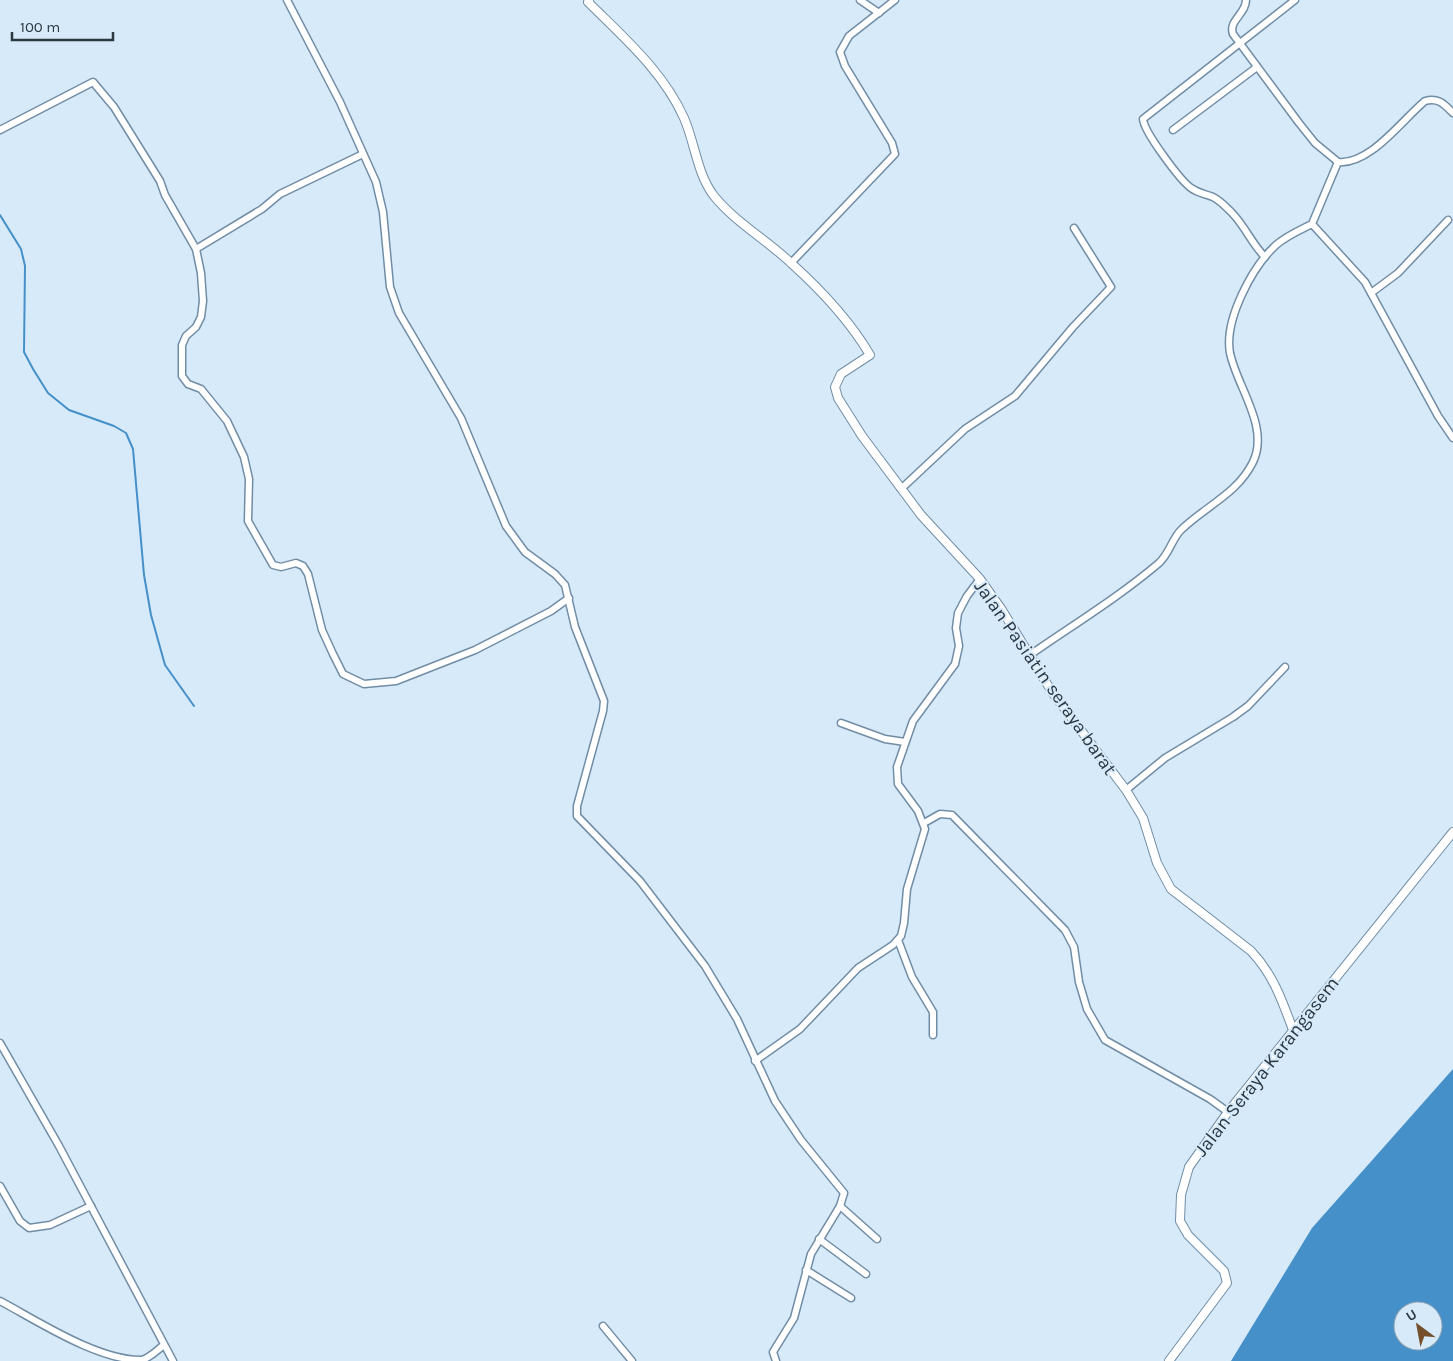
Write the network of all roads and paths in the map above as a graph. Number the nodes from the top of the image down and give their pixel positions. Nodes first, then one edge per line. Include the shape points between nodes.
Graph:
1 (287, 0) edge
2 (860, 0) edge
3 (895, 0) edge
4 (1246, 0) edge
5 (1295, 0) edge
6 (588, 1) edge
7 (879, 13) junction
8 (1239, 43) junction
9 (1257, 66) junction
10 (1453, 113) edge
11 (0, 130) edge
12 (1173, 130) dead end
13 (363, 154) junction
14 (1338, 162) junction
15 (1448, 220) dead end
16 (1312, 224) junction
17 (1074, 228) dead end
18 (196, 249) junction
19 (1265, 258) junction
20 (791, 263) junction
21 (1371, 293) junction
22 (1453, 438) edge
23 (901, 489) junction
24 (980, 579) junction
25 (569, 598) junction
26 (1030, 655) junction
27 (1284, 668) dead end
28 (841, 723) dead end
29 (905, 742) junction
30 (1126, 790) junction
31 (924, 823) junction
32 (1453, 832) edge
33 (898, 940) junction
34 (1293, 1030) junction
35 (933, 1034) dead end
36 (0, 1043) edge
37 (755, 1061) junction
38 (1228, 1112) junction
39 (0, 1186) edge
40 (91, 1206) junction
41 (840, 1206) junction
42 (819, 1239) junction
43 (877, 1239) dead end
44 (806, 1270) junction
45 (866, 1274) dead end
46 (851, 1298) dead end
47 (0, 1301) edge
48 (603, 1326) dead end
49 (164, 1344) junction
50 (173, 1361) edge
51 (632, 1361) edge
52 (776, 1361) edge
53 (1169, 1361) edge

1 - 13 street via 318,57
2 - 7 street
3 - 7 street
4 - 8 street via 1245,8 1231,27
5 - 8 street
6 - 20 street via 666,86 684,118 712,194
7 - 20 street via 849,36 840,52 895,154
8 - 9 street
8 - 19 street via 1142,121 1186,184 1223,204
9 - 12 street
9 - 14 street via 1315,143
10 - 14 street via 1439,100 1425,101 1367,153 1350,161
11 - 18 street via 94,82 114,107 160,181
13 - 18 street via 280,194 262,209
13 - 25 street via 380,198 390,286 399,313 461,418 506,526 525,552 560,578
14 - 16 street
15 - 21 street via 1398,273
16 - 19 street via 1282,240
16 - 21 street via 1356,270
17 - 23 street via 1111,287 1015,396 965,429
18 - 25 street via 202,273 203,301 201,317 182,345 182,376 188,384 201,389 227,421 244,457 250,479 248,522 254,536 273,565 281,567 296,563 303,566 308,574 322,630 343,674 364,684 396,681 475,650
19 - 26 street via 1243,292 1230,337 1230,354 1255,425 1256,451 1243,479 1178,533 1160,562
20 - 23 street, Jalan Pasiatin seraya barat via 838,311 870,355 841,374 836,382 836,391 862,436
21 - 22 street
23 - 24 street, Jalan Pasiatin seraya barat
24 - 26 street, Jalan Pasiatin seraya barat
24 - 29 street via 958,613 959,646 955,664 913,720
25 - 37 street via 575,627 604,701 577,816 640,880 705,966 737,1020
26 - 30 street, Jalan Pasiatin seraya barat via 1071,719
27 - 30 street via 1241,712 1165,758
28 - 29 street via 885,739
29 - 31 street via 896,776
30 - 34 street, Jalan Pasiatin seraya barat via 1142,818 1166,882 1260,960 1274,982
31 - 33 street via 924,837 907,889 904,923
31 - 38 street via 940,814 952,815 1065,930 1074,947 1085,1002 1105,1040
32 - 34 street, Jalan Seraya Karangasem
33 - 35 street via 912,977 933,1012
33 - 37 street via 858,968 800,1029
34 - 38 street, Jalan Seraya Karangasem
36 - 40 street
37 - 41 street via 790,1124 842,1189 844,1195
38 - 53 street, Jalan Seraya Karangasem via 1189,1167 1179,1214 1182,1228 1224,1271 1227,1283
39 - 40 street via 20,1221 29,1228 50,1224
40 - 49 street
41 - 42 street
41 - 43 street
42 - 44 street
42 - 45 street
44 - 46 street
44 - 52 street via 799,1306 773,1352
47 - 49 street via 40,1327 96,1354 140,1361
48 - 51 street
49 - 50 street

